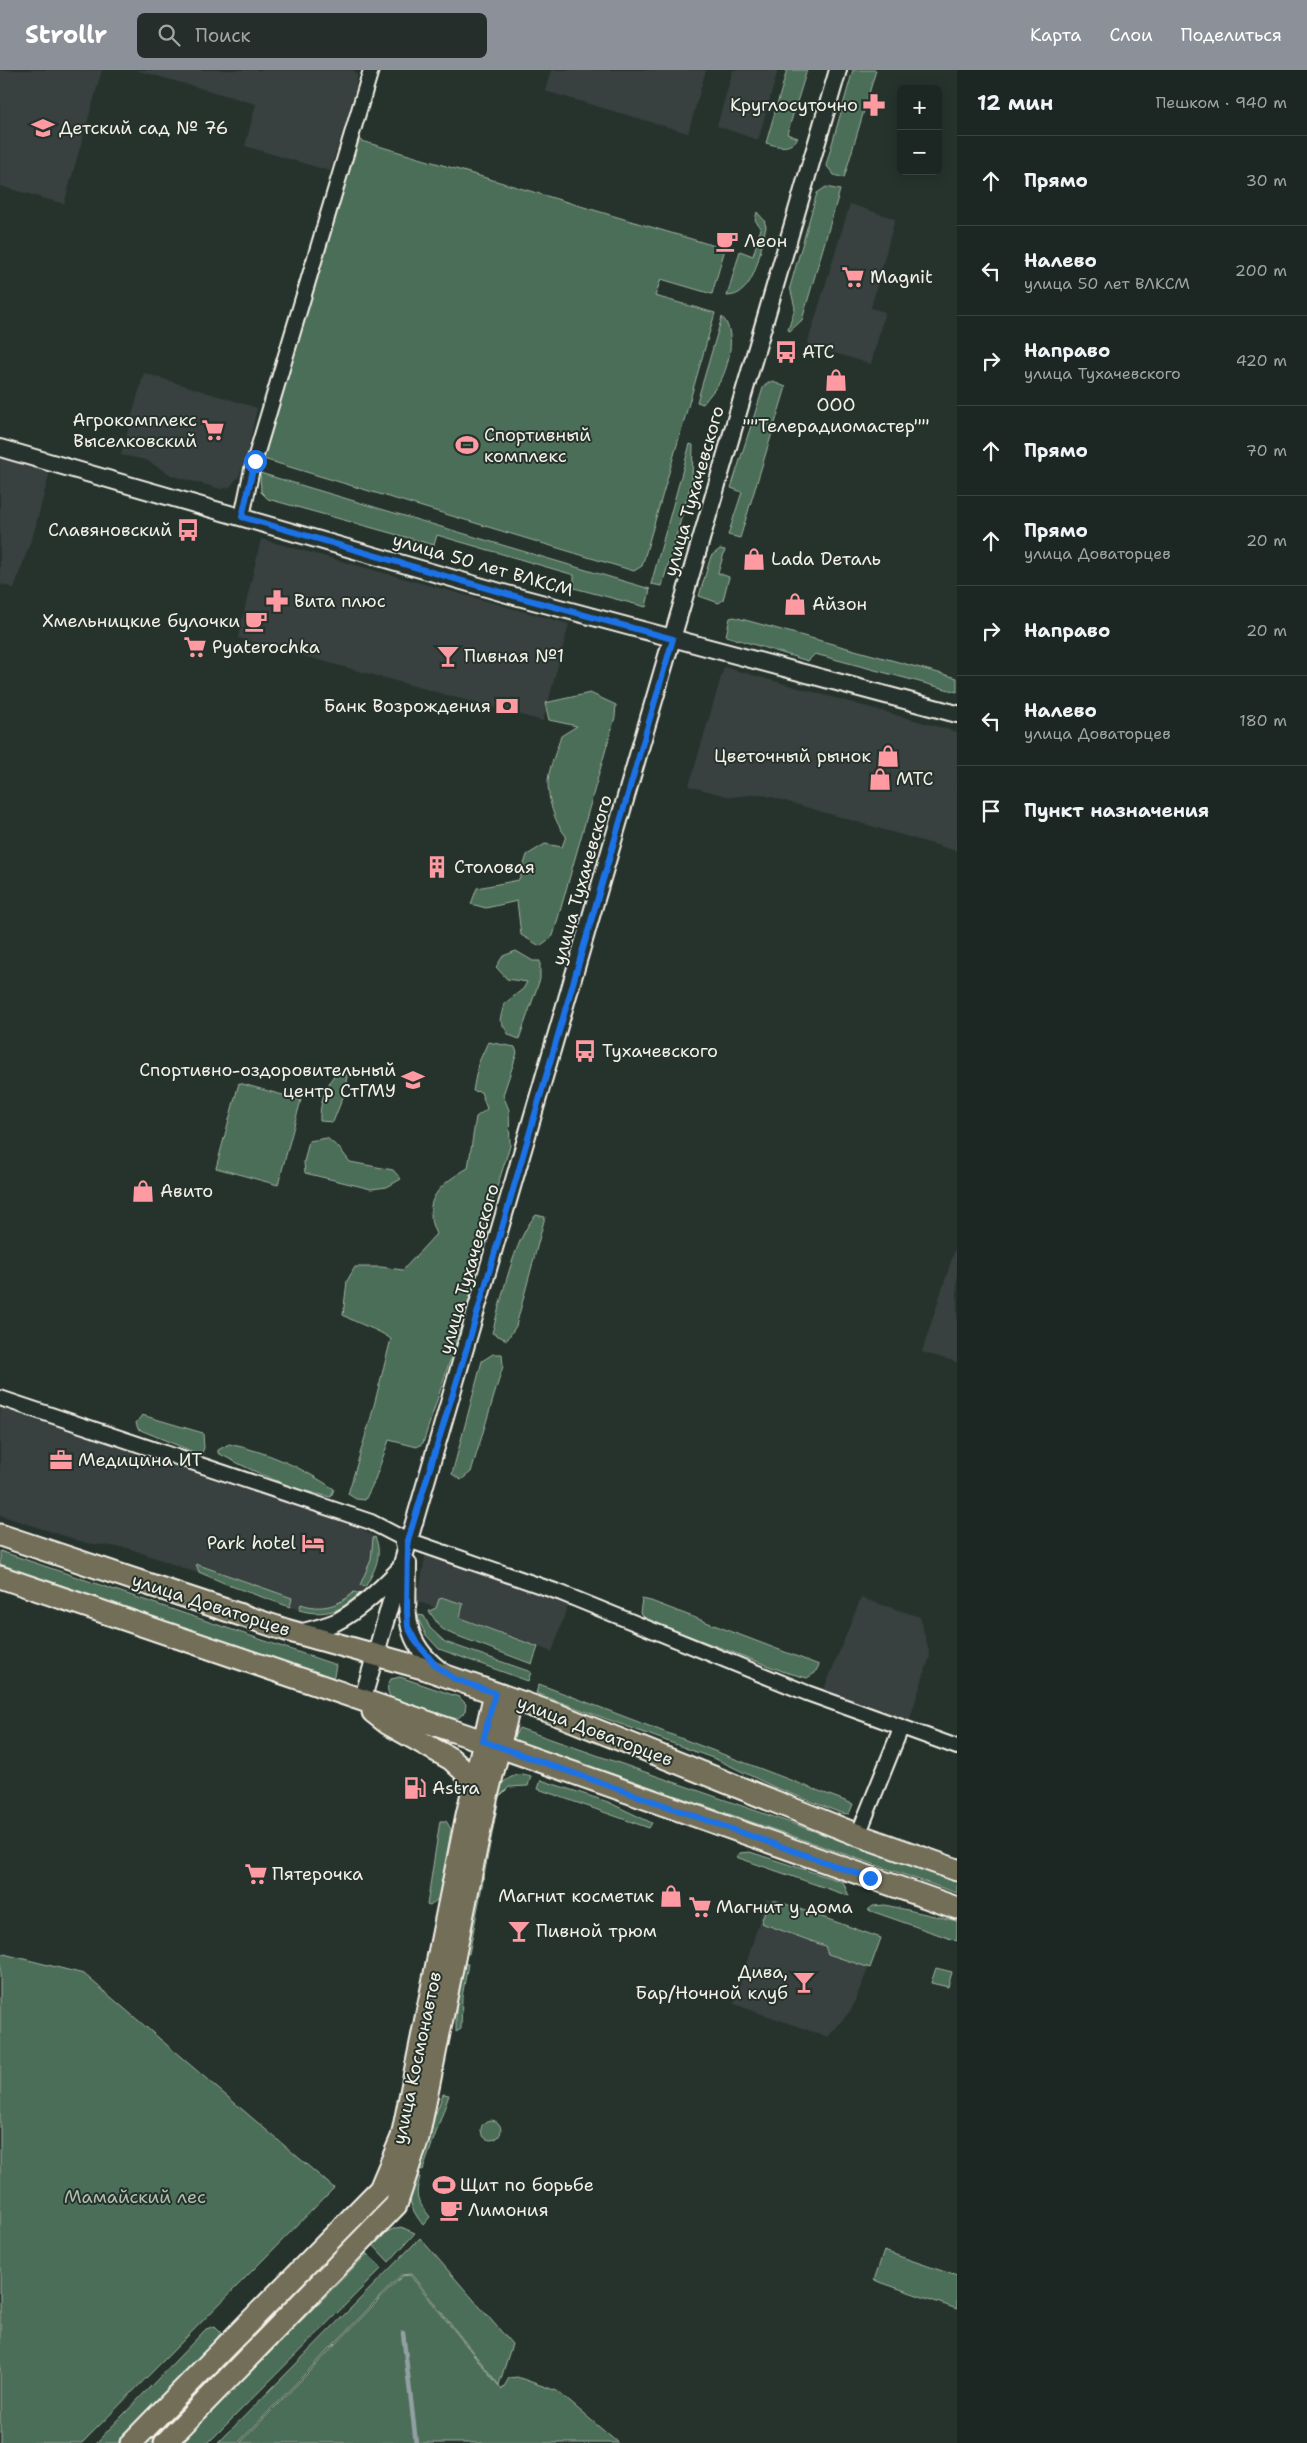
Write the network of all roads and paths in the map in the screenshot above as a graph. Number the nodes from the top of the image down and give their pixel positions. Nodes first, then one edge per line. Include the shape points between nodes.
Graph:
1 (371, 70) edge
2 (838, 70) edge
3 (0, 448) edge
4 (242, 517) junction
5 (673, 639) junction
6 (957, 714) edge
7 (0, 1398) edge
8 (0, 1535) edge
9 (404, 1554) junction
10 (0, 1577) edge
11 (299, 1634) junction
12 (376, 1655) junction
13 (455, 1679) junction
14 (503, 1696) junction
15 (362, 1702) junction
16 (901, 1728) junction
17 (490, 1737) junction
18 (957, 1747) edge
19 (536, 1760) junction
20 (481, 1789) junction
21 (858, 1835) junction
22 (957, 1870) edge
23 (957, 1908) edge
24 (132, 2443) edge
25 (165, 2443) edge

1 - 4 street via 249,481
2 - 5 street, улица Тухачевского
3 - 4 street, улица 50 лет ВЛКСМ
4 - 5 street, улица 50 лет ВЛКСМ
5 - 6 street, улица 50 лет ВЛКСМ
5 - 9 street, улица Тухачевского
7 - 9 street via 371,1522 402,1538
8 - 11 main road, улица Доваторцев
9 - 11 street via 373,1594 344,1617
9 - 12 street, улица Тухачевского
9 - 13 street via 408,1627 427,1657
9 - 16 street via 570,1596
10 - 15 main road
11 - 12 main road, улица Доваторцев
12 - 13 main road, улица Доваторцев
12 - 15 street, улица Тухачевского
13 - 14 main road, улица Доваторцев
14 - 17 main road
14 - 21 main road, улица Доваторцев via 561,1716
15 - 17 main road
15 - 20 main road via 387,1722 451,1759
16 - 18 street
16 - 21 street
17 - 19 main road
17 - 20 main road
19 - 20 main road via 510,1768
19 - 23 main road
20 - 24 main road, улица Космонавтов via 402,2137 380,2188
20 - 25 main road, улица Космонавтов via 418,2138 396,2205
21 - 22 main road, улица Доваторцев

